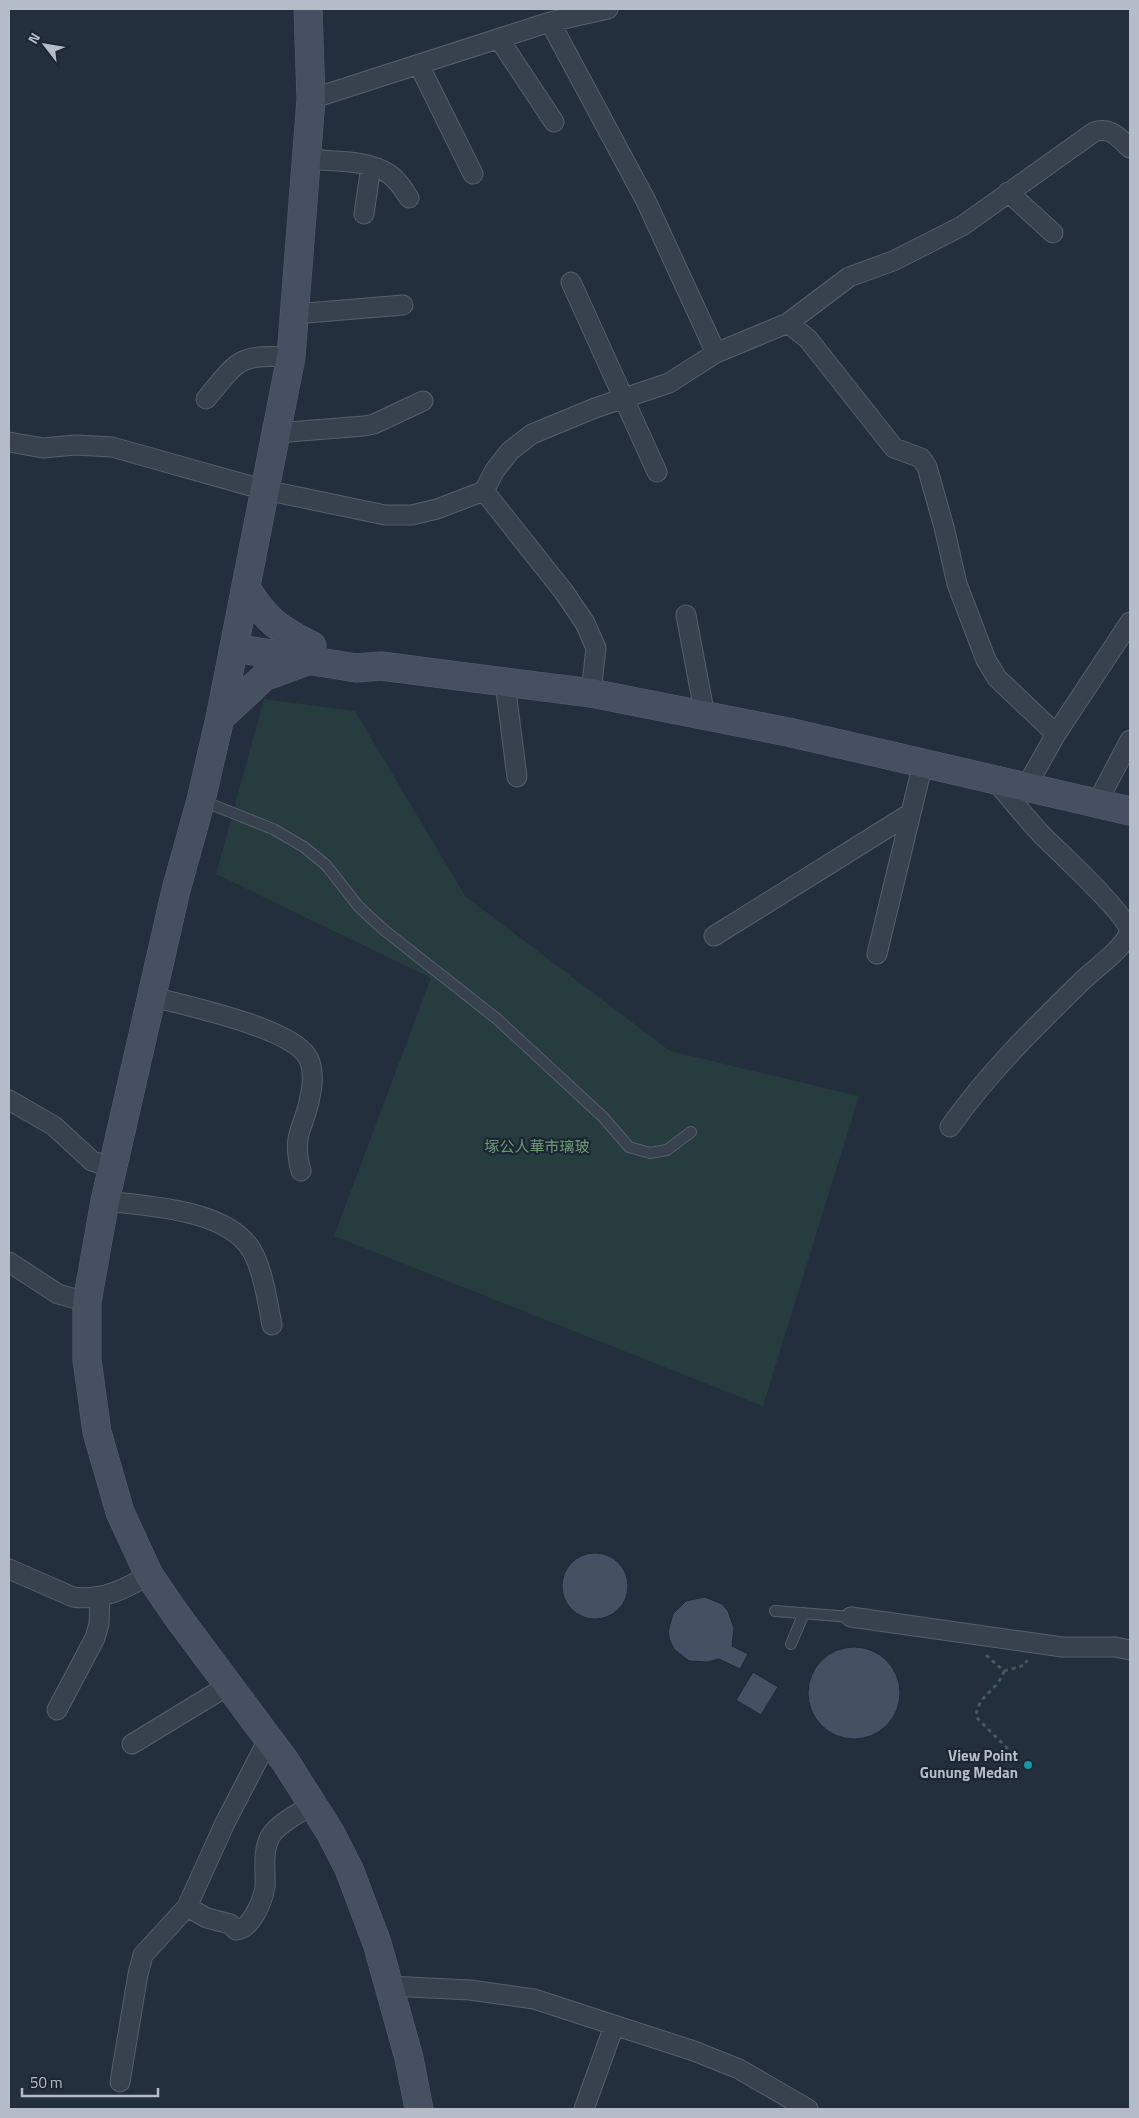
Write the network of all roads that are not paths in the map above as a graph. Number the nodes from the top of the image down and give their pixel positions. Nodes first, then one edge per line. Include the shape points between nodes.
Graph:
1 (308, 9) edge
2 (608, 9) edge
3 (550, 22) junction
4 (499, 39) junction
5 (419, 65) junction
6 (311, 99) junction
7 (554, 122) dead end
8 (1130, 148) edge
9 (308, 159) junction
10 (372, 166) junction
11 (473, 174) dead end
12 (1008, 192) junction
13 (409, 198) dead end
14 (364, 214) dead end
15 (1053, 233) dead end
16 (571, 282) dead end
17 (402, 305) dead end
18 (295, 314) junction
19 (788, 323) junction
20 (716, 353) junction
21 (292, 357) junction
22 (206, 398) dead end
23 (623, 398) junction
24 (423, 401) dead end
25 (276, 433) junction
26 (9, 442) edge
27 (657, 472) dead end
28 (265, 490) junction
29 (484, 491) junction
30 (246, 588) junction
31 (686, 615) dead end
32 (1130, 622) edge
33 (235, 640) junction
34 (310, 653) junction
35 (506, 683) junction
36 (591, 693) junction
37 (705, 716) junction
38 (220, 718) junction
39 (1056, 734) junction
40 (1130, 740) edge
41 (923, 763) junction
42 (517, 777) dead end
43 (994, 780) junction
44 (1026, 787) junction
45 (201, 800) junction
46 (1097, 803) junction
47 (1130, 810) edge
48 (911, 813) junction
49 (714, 936) dead end
50 (877, 954) dead end
51 (152, 997) junction
52 (9, 1100) edge
53 (950, 1127) dead end
54 (690, 1132) dead end
55 (113, 1168) junction
56 (301, 1171) dead end
57 (105, 1201) junction
58 (9, 1262) edge
59 (87, 1302) junction
60 (272, 1325) dead end
61 (9, 1569) edge
62 (149, 1575) junction
63 (100, 1597) junction
64 (775, 1611) dead end
65 (804, 1613) junction
66 (851, 1617) joint
67 (791, 1644) dead end
68 (1130, 1650) edge
69 (229, 1685) junction
70 (57, 1710) dead end
71 (269, 1738) junction
72 (132, 1744) dead end
73 (313, 1804) junction
74 (187, 1907) junction
75 (389, 1986) junction
76 (614, 2026) junction
77 (120, 2082) dead end
78 (419, 2109) edge
79 (584, 2109) edge
80 (808, 2109) edge

1 - 6 main road
2 - 3 street
3 - 4 street
3 - 20 street via 646,201
4 - 5 street
4 - 7 street
5 - 6 street
5 - 11 street
6 - 9 main road
8 - 12 street via 1112,132 1102,129
9 - 10 street
9 - 18 main road
10 - 13 street via 398,182
10 - 14 street
12 - 15 street
12 - 19 street via 962,226 922,248 849,277
16 - 23 street
17 - 18 street
18 - 21 main road
19 - 20 street
19 - 39 street via 808,340 894,448 920,458 926,467 957,584 986,660 997,678
20 - 23 street via 669,382
21 - 22 street via 258,356 239,362
21 - 25 main road
23 - 27 street
23 - 29 street via 532,434 510,451
24 - 25 street via 369,425
25 - 28 main road
26 - 28 street via 43,448 112,447
28 - 29 street via 394,515 437,509
28 - 30 main road
29 - 36 street via 586,623 596,648
30 - 33 main road
30 - 34 main road via 268,620
31 - 37 street
32 - 39 street
33 - 34 main road
33 - 38 main road
34 - 35 main road via 358,655 374,665
34 - 38 main road via 264,676
35 - 36 main road
35 - 42 street
36 - 37 main road
37 - 41 main road
38 - 45 main road
39 - 44 street
40 - 46 street
41 - 43 main road
41 - 48 street
43 - 44 main road
43 - 53 street via 1044,837 1101,893 1126,923 1129,933 1120,946 996,1067
44 - 46 main road
45 - 51 main road via 176,890
45 - 54 lane via 273,829 304,847 326,865 359,907 497,1019 630,1147 650,1153 667,1150
46 - 47 main road
48 - 49 street
48 - 50 street
51 - 55 main road
51 - 56 street via 231,1018 274,1034 302,1049 308,1057 312,1074 310,1097 296,1139
52 - 55 street via 54,1126 92,1160
55 - 57 main road
57 - 59 main road
57 - 60 street via 189,1212 243,1239 256,1261
58 - 59 street via 58,1294
59 - 62 main road via 87,1360 98,1432 120,1512
61 - 63 street via 73,1597
62 - 63 street
62 - 69 main road
63 - 70 street via 95,1638
64 - 65 lane
65 - 66 lane
65 - 67 lane
66 - 68 street via 1062,1648 1115,1647
69 - 71 main road
69 - 72 street
71 - 73 main road
71 - 74 street
73 - 74 street via 278,1828 269,1839 264,1889 253,1917 244,1928 236,1930 225,1922 206,1918
73 - 75 main road via 349,1869 377,1943
74 - 77 street via 151,1945 140,1962
75 - 76 street via 470,1990 534,1999
75 - 78 main road
76 - 79 street
76 - 80 street via 739,2069

